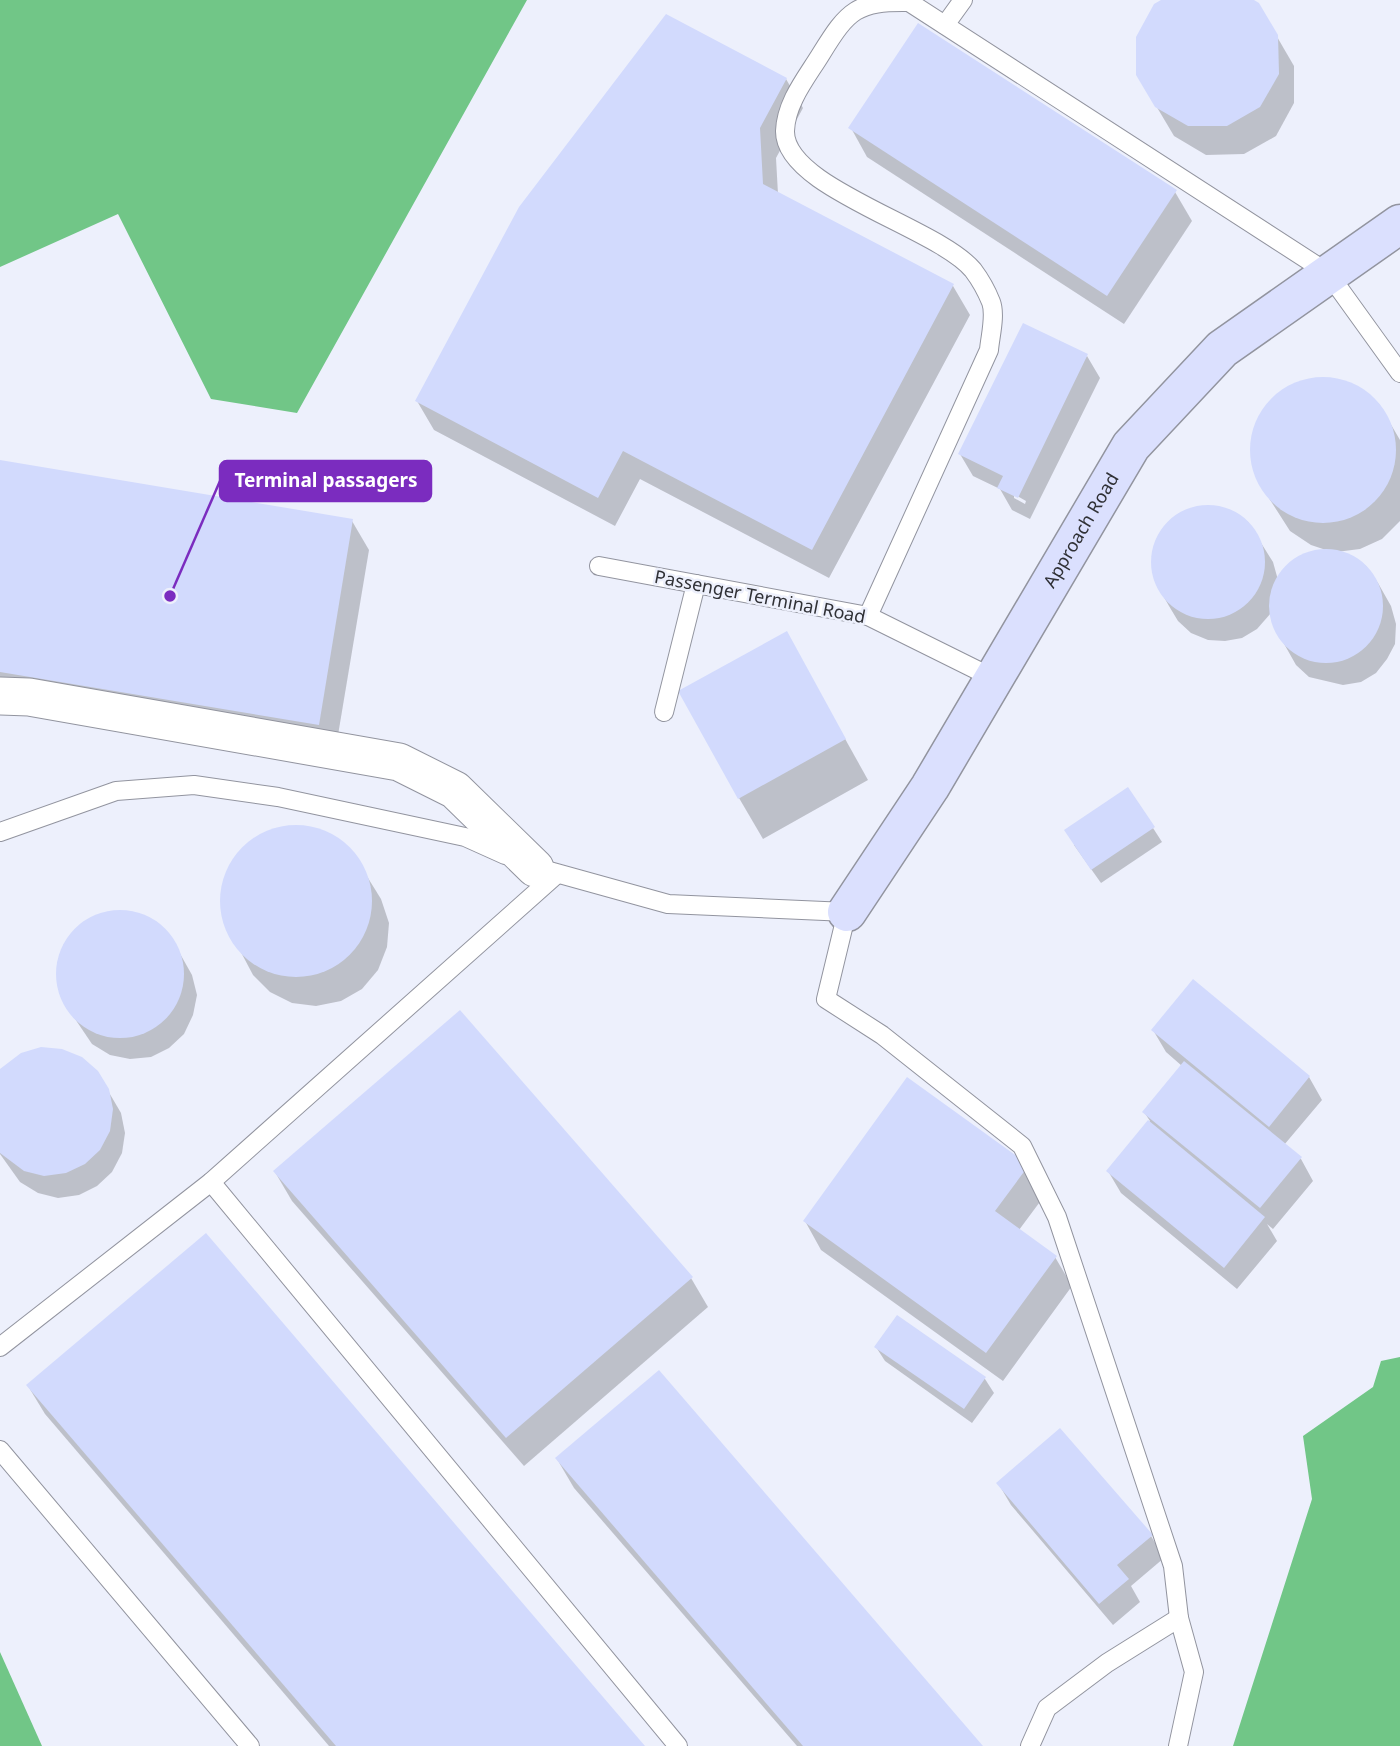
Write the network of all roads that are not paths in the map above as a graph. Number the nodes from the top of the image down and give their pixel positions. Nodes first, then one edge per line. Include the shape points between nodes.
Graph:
1 (962, 0) edge
2 (945, 25) junction
3 (1400, 224) edge
4 (1328, 273) junction
5 (1400, 373) edge
6 (599, 566) dead end
7 (696, 584) junction
8 (867, 616) junction
9 (993, 678) junction
10 (0, 696) edge
11 (664, 712) dead end
12 (0, 832) edge
13 (546, 871) junction
14 (847, 912) junction
15 (211, 1182) junction
16 (0, 1347) edge
17 (0, 1450) edge
18 (1179, 1618) junction
19 (250, 1746) edge
20 (678, 1746) edge
21 (1030, 1746) edge
22 (1178, 1746) edge

1 - 2 lane
2 - 4 lane
2 - 8 lane via 909,2 860,6 834,33 792,101 785,132 796,157 814,177 920,233 972,269 992,305 989,350
3 - 4 main road, Approach Road
4 - 5 lane
4 - 9 main road, Approach Road via 1222,349 1131,446
6 - 7 lane, Passenger Terminal Road
7 - 8 lane, Passenger Terminal Road
7 - 11 lane
8 - 9 lane, Passenger Terminal Road
9 - 14 main road, Approach Road via 930,787
10 - 13 street via 29,697 399,762 455,790
12 - 13 lane via 116,791 194,785 278,797 465,837
13 - 14 lane via 668,905
13 - 15 lane
14 - 18 lane via 826,999 882,1035 1022,1146 1057,1217 1174,1566
15 - 16 lane
15 - 20 lane
17 - 19 lane
18 - 21 lane via 1047,1708
18 - 22 lane via 1194,1672

